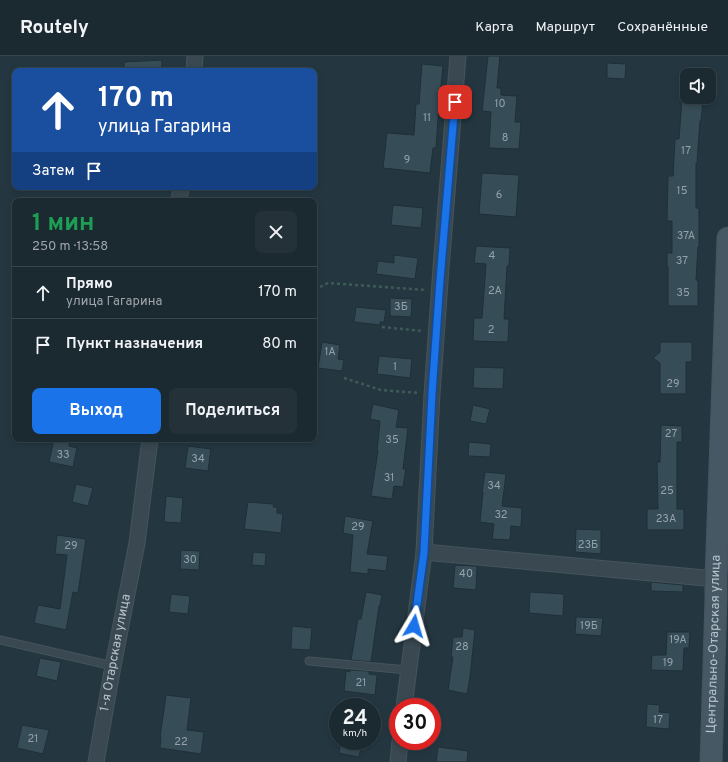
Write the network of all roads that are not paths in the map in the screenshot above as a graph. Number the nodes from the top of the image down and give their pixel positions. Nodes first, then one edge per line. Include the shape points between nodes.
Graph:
1 (195, 56) edge
2 (458, 56) edge
3 (194, 68) edge
4 (728, 238) edge
5 (150, 442) edge
6 (424, 552) junction
7 (720, 591) edge
8 (0, 640) edge
9 (309, 660) dead end
10 (114, 666) junction
11 (408, 670) junction
12 (405, 698) edge
13 (399, 750) edge
14 (96, 762) edge
15 (398, 762) edge
16 (711, 762) edge

1 - 3 street
2 - 6 street via 436,333
4 - 7 street, Центрально-Отарская улица
5 - 10 street, 1-я Отарская улица via 137,543
6 - 7 street
6 - 11 street
7 - 16 street, Центрально-Отарская улица
8 - 10 lane
9 - 11 lane
10 - 14 street, 1-я Отарская улица
11 - 12 street
13 - 15 street

